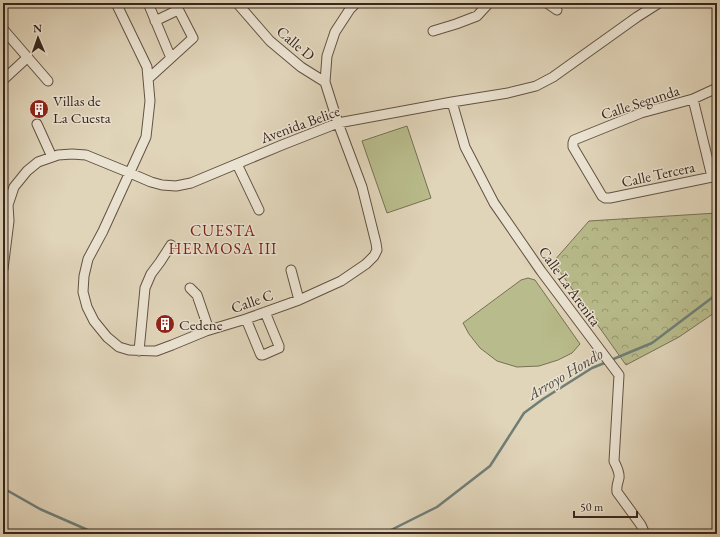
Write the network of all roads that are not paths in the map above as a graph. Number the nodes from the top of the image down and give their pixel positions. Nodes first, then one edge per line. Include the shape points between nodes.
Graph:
1 (116, 3) edge
2 (148, 3) edge
3 (237, 3) edge
4 (356, 3) edge
5 (489, 3) edge
6 (659, 3) edge
7 (176, 6) edge
8 (156, 21) junction
9 (3, 29) edge
10 (433, 31) dead end
11 (28, 57) junction
12 (171, 58) junction
13 (148, 79) junction
14 (3, 80) edge
15 (48, 81) dead end
16 (325, 82) junction
17 (717, 88) edge
18 (693, 99) junction
19 (452, 102) junction
20 (338, 123) junction
21 (36, 124) dead end
22 (52, 157) junction
23 (237, 164) junction
24 (130, 173) junction
25 (714, 177) edge
26 (3, 191) edge
27 (605, 198) joint
28 (8, 205) junction
29 (259, 210) dead end
30 (6, 221) edge
31 (171, 245) dead end
32 (3, 269) edge
33 (291, 270) dead end
34 (190, 288) dead end
35 (299, 300) junction
36 (265, 312) junction
37 (246, 319) junction
38 (209, 330) junction
39 (139, 351) junction
40 (645, 534) edge

1 - 13 street, Calle C via 147,67
2 - 8 street
3 - 16 street, Calle D via 270,41
4 - 16 street, Calle C via 335,32 327,56
5 - 10 street via 477,16
6 - 19 street, Avenida Belice via 553,77 536,86
7 - 8 street
7 - 12 street via 193,38
8 - 12 street
9 - 11 street
11 - 14 street
11 - 15 street
12 - 13 street
13 - 24 street, Calle C via 150,101 146,137
16 - 20 street, Calle C
17 - 18 street, Calle Segunda
18 - 25 street
18 - 27 street, Calle Segunda via 641,113 574,140 573,147
19 - 20 street, Avenida Belice
19 - 40 street, Calle La Arenita via 465,147 494,203 619,375 614,461 619,477 616,487
20 - 23 street, Avenida Belice
20 - 35 street, Calle C via 362,187 377,250 366,264 341,281
21 - 22 street
22 - 24 street, Avenida Belice via 86,155
22 - 28 street, Avenida Belice via 38,162 27,171 14,187
23 - 24 street, Avenida Belice via 191,183 176,186 151,182
23 - 29 street
24 - 39 street, Calle C via 88,259 83,292 94,321 106,337 119,347
25 - 27 street, Calle Tercera
26 - 28 street
28 - 30 street
30 - 32 street
31 - 39 street via 151,274 145,288
33 - 35 street
34 - 38 street via 197,295
35 - 36 street, Calle C
36 - 37 street, Calle C
36 - 37 street via 279,348 263,355
37 - 38 street, Calle C
38 - 39 street, Calle C via 156,351

